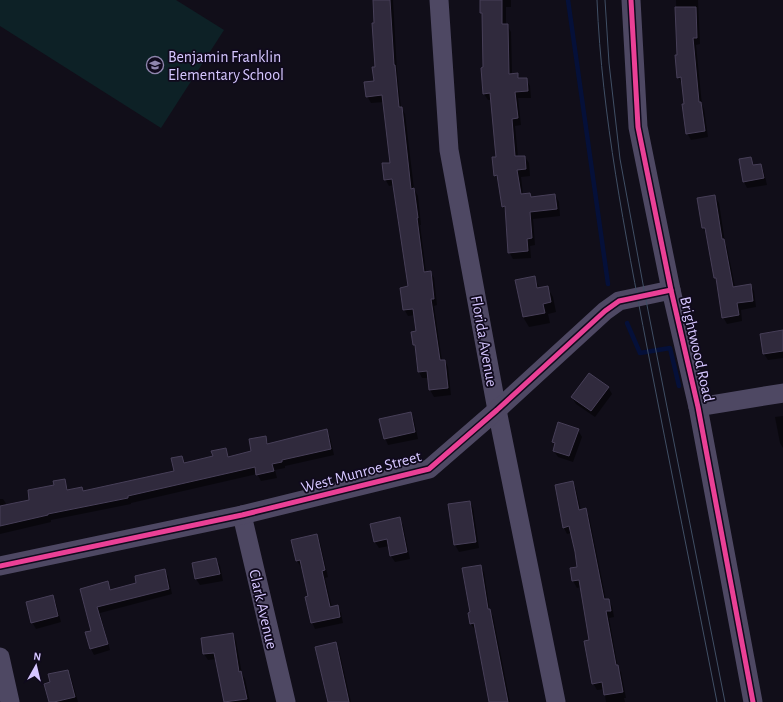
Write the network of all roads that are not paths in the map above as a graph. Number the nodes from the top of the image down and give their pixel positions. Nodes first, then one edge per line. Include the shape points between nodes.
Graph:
1 (439, 0) edge
2 (631, 0) edge
3 (671, 290) junction
4 (783, 393) edge
5 (698, 407) junction
6 (497, 410) junction
7 (242, 515) junction
8 (0, 566) edge
9 (0, 657) edge
10 (10, 702) edge
11 (286, 702) edge
12 (556, 702) edge
13 (753, 702) edge

1 - 6 street, Florida Avenue via 449,150
2 - 3 street, Brightwood Road via 638,127
3 - 5 street, Brightwood Road
3 - 6 street, West Munroe Street via 619,301 604,311
4 - 5 street
5 - 13 street, Brightwood Road
6 - 7 street, West Munroe Street via 429,468
6 - 12 street, Florida Avenue
7 - 8 street, West Munroe Street
7 - 11 street, Clark Avenue
9 - 10 street

